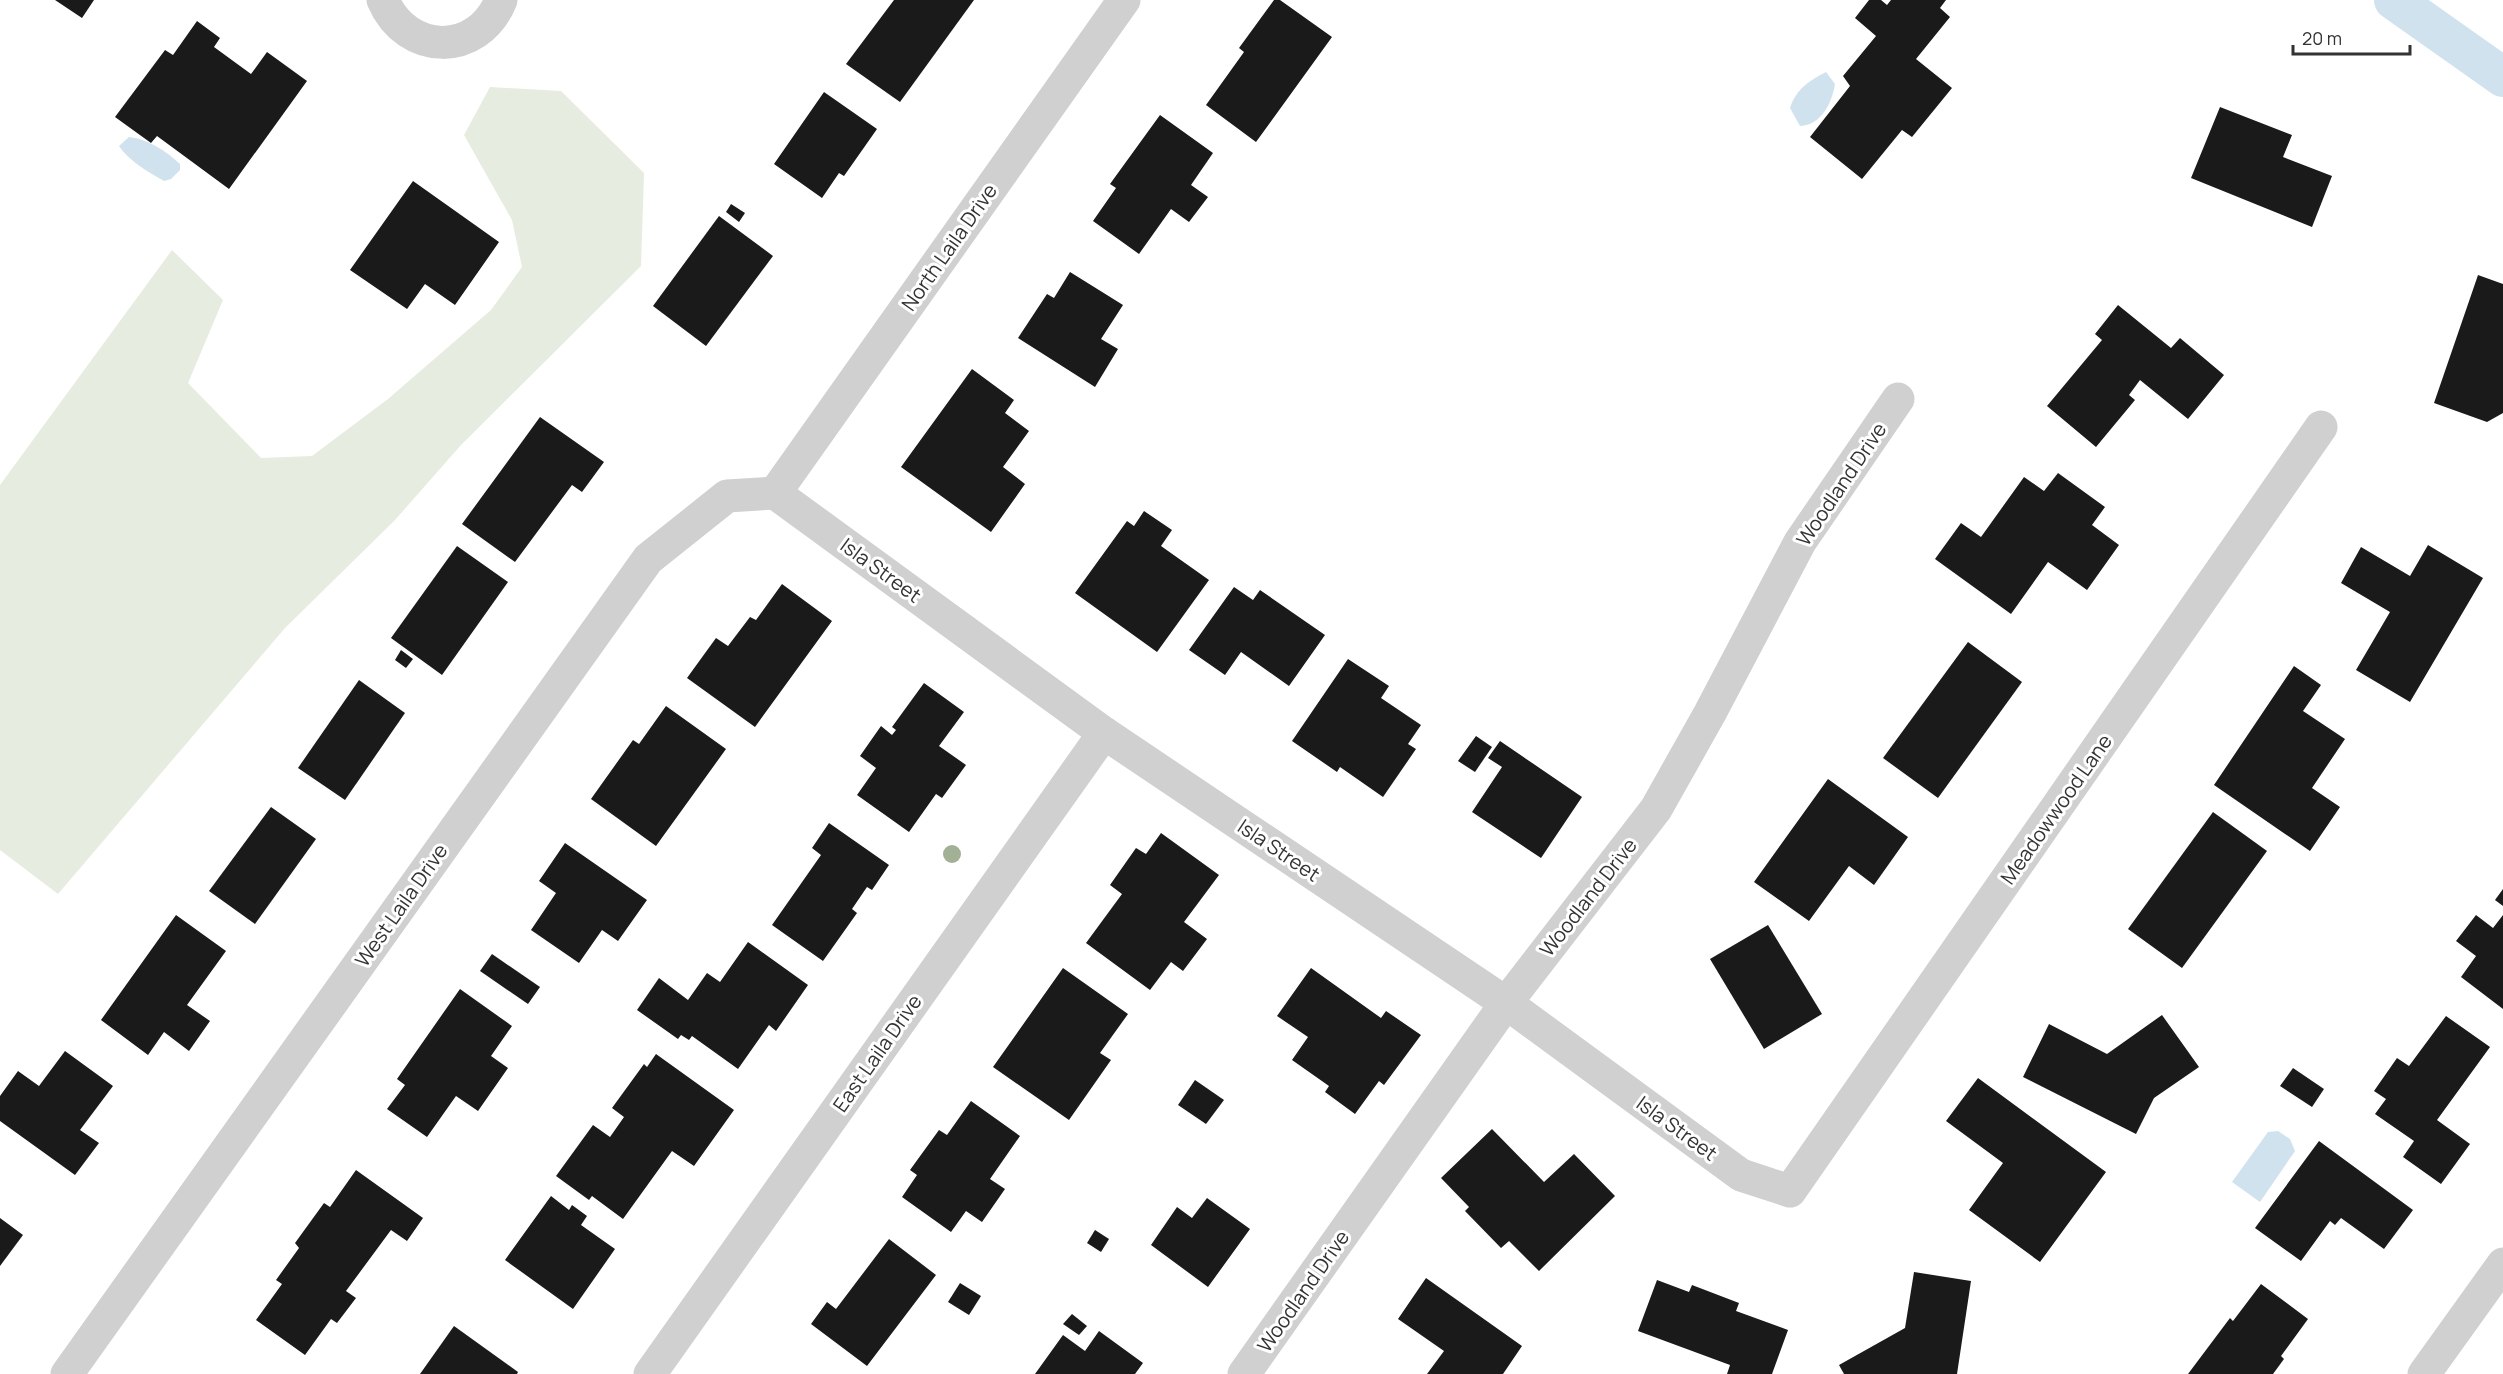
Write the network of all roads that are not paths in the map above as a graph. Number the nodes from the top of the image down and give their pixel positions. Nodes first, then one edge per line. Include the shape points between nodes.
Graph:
1 (383, 0) edge
2 (501, 0) edge
3 (1124, 0) edge
4 (1898, 399) dead end
5 (2321, 427) dead end
6 (776, 493) junction
7 (1104, 733) junction
8 (1506, 1002) junction
9 (1790, 1191) joint
10 (2503, 1264) edge
11 (67, 1374) edge
12 (650, 1374) edge
13 (1244, 1374) edge
14 (2424, 1374) edge

1 - 2 street via 389,14 403,29 422,40 442,43 463,39 481,29 495,15
3 - 6 street, North Laila Drive
4 - 8 street, Woodland Drive via 1800,542 1656,809
5 - 9 street, Meadowwood Lane
6 - 7 street, Isla Street
6 - 11 street, West Laila Drive via 728,496 648,559
7 - 8 street, Isla Street
7 - 12 street, East Laila Drive
8 - 9 street, Isla Street via 1741,1175
8 - 13 street, Woodland Drive
10 - 14 street

